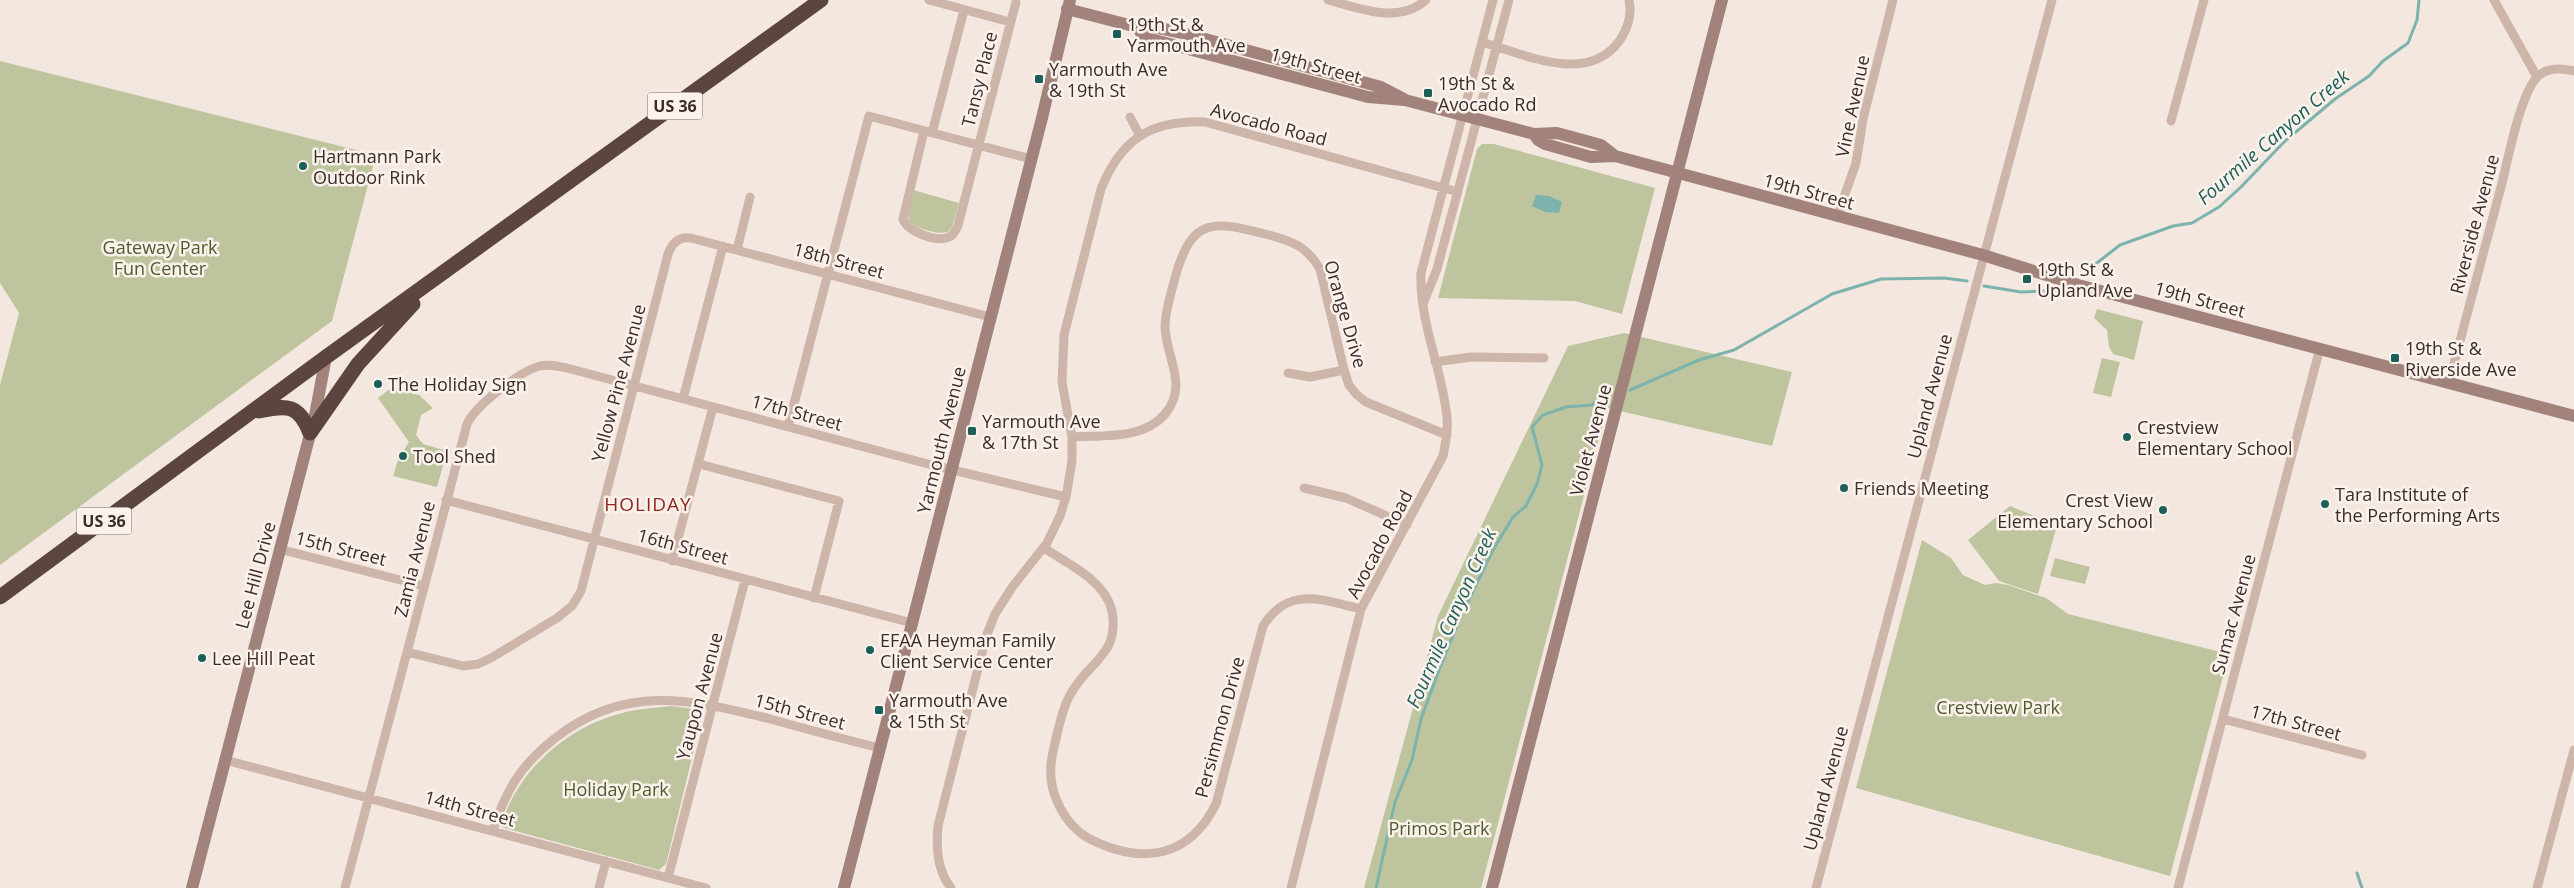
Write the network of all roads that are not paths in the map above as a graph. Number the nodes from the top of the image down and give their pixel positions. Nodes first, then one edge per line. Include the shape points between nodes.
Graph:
1 (821, 0) edge
2 (929, 0) edge
3 (1328, 0) edge
4 (1426, 0) edge
5 (1493, 0) edge
6 (1509, 0) edge
7 (1630, 0) edge
8 (1722, 0) edge
9 (1893, 0) edge
10 (2052, 0) edge
11 (2204, 0) edge
12 (2494, 0) edge
13 (1016, 2) dead end
14 (1069, 4) edge
15 (964, 10) junction
16 (1010, 22) junction
17 (1482, 42) junction
18 (1497, 46) junction
19 (2574, 71) edge
20 (2537, 77) junction
21 (1462, 115) junction
22 (1130, 116) dead end
23 (1478, 119) junction
24 (2171, 121) dead end
25 (928, 132) junction
26 (1140, 136) junction
27 (978, 145) junction
28 (1031, 159) junction
29 (1677, 173) junction
30 (1442, 188) junction
31 (1458, 192) junction
32 (750, 197) dead end
33 (1837, 217) junction
34 (679, 239) joint
35 (723, 246) junction
36 (737, 250) junction
37 (1983, 255) junction
38 (828, 274) junction
39 (433, 282) junction
40 (1423, 305) junction
41 (990, 317) junction
42 (2320, 348) junction
43 (326, 357) junction
44 (1544, 358) dead end
45 (1435, 362) junction
46 (1344, 370) junction
47 (1288, 373) dead end
48 (2449, 382) junction
49 (634, 386) junction
50 (683, 399) junction
51 (713, 407) junction
52 (255, 412) junction
53 (2574, 416) edge
54 (788, 427) junction
55 (310, 434) junction
56 (1447, 435) junction
57 (1072, 438) junction
58 (699, 464) junction
59 (952, 469) junction
60 (1304, 488) dead end
61 (1066, 497) junction
62 (446, 500) junction
63 (1407, 525) junction
64 (594, 540) junction
65 (1044, 548) junction
66 (279, 549) junction
67 (672, 560) junction
68 (746, 580) junction
69 (424, 586) junction
70 (0, 597) edge
71 (814, 598) junction
72 (1361, 609) junction
73 (912, 623) junction
74 (407, 652) junction
75 (713, 705) junction
76 (2222, 719) junction
77 (880, 748) junction
78 (2574, 750) edge
79 (2362, 755) dead end
80 (224, 760) junction
81 (369, 798) junction
82 (494, 831) junction
83 (606, 861) junction
84 (668, 878) junction
85 (946, 886) edge
86 (192, 888) edge
87 (345, 888) edge
88 (599, 888) edge
89 (706, 888) edge
90 (844, 888) edge
91 (1291, 888) edge
92 (1492, 888) edge
93 (1816, 888) edge
94 (2178, 888) edge
95 (2537, 888) edge

1 - 39 highway, US 36
2 - 15 street, Tansy Place
3 - 4 street via 1381,13 1418,12
5 - 17 street, Avocado Road
6 - 18 street
7 - 18 street via 1628,23 1608,59 1570,65
8 - 29 street, Violet Avenue
9 - 33 street, Vine Avenue via 1863,119 1856,163
10 - 37 street, Upland Avenue
11 - 24 street
12 - 20 street
13 - 16 street, Tansy Place
14 - 21 street, 19th Street via 1136,28 1146,37 1161,42 1360,95 1405,100
14 - 28 street, Yarmouth Avenue
15 - 16 street, Tansy Place
15 - 25 street, Tansy Place
16 - 27 street, Tansy Place
17 - 18 street
17 - 21 street, Avocado Road
18 - 23 street
19 - 20 street via 2551,69
20 - 48 street, Riverside Avenue via 2530,87 2514,136
21 - 23 street, 19th Street
21 - 30 street, Avocado Road
22 - 26 street
23 - 29 street, 19th Street via 1534,134 1541,142 1591,157 1615,156
23 - 31 street
25 - 27 street
25 - 27 street, Tansy Place via 903,219 912,230 935,237 946,238 956,231
25 - 38 street via 869,116
26 - 30 street, Avocado Road via 1164,124 1204,122
26 - 57 street, Avocado Road via 1120,153 1101,189 1064,335 1062,411
27 - 28 street
28 - 41 street, Yarmouth Avenue
29 - 33 street, 19th Street
29 - 92 street, Violet Avenue
30 - 31 street, Avocado Road
30 - 40 street, Avocado Road via 1421,273
31 - 40 street via 1437,269
32 - 36 street
33 - 37 street, 19th Street
34 - 35 street, 18th Street via 691,238
34 - 49 street, Yellow Pine Avenue via 668,254
35 - 36 street, 18th Street
35 - 50 street
36 - 38 street, 18th Street
37 - 42 street, 19th Street via 2078,285
37 - 93 street, Upland Avenue
38 - 41 street, 18th Street
38 - 54 street
39 - 43 highway, US 36
39 - 55 highway via 358,364
40 - 45 street, Avocado Road
41 - 59 street, Yarmouth Avenue
42 - 48 street, 19th Street
42 - 76 street, Sumac Avenue
43 - 52 highway, US 36
43 - 55 street, Lee Hill Drive
44 - 45 street via 1471,357
45 - 56 street, Avocado Road via 1447,411
46 - 47 street via 1310,377
46 - 56 street, Orange Drive via 1349,386 1366,402
46 - 57 street, Orange Drive via 1320,270 1312,255 1287,239 1226,224 1209,227 1189,242 1182,252 1167,310 1167,342 1177,376 1172,402 1165,414 1151,426 1134,433
48 - 53 street, 19th Street
49 - 50 street, 17th Street
49 - 62 street, Zamia Avenue via 554,366 539,366 523,374 470,417
49 - 64 street, Yellow Pine Avenue
50 - 51 street, 17th Street
51 - 54 street, 17th Street
51 - 58 street
52 - 55 highway via 288,407 304,417
52 - 70 highway, US 36
54 - 59 street, 17th Street
55 - 66 street, Lee Hill Drive
56 - 63 street, Avocado Road via 1440,463
57 - 61 street, Avocado Road
58 - 67 street
58 - 71 street via 839,501
59 - 61 street, 17th Street
59 - 73 street, Yarmouth Avenue
60 - 63 street via 1346,498
61 - 65 street, Avocado Road
62 - 64 street, 16th Street
62 - 69 street, Zamia Avenue
63 - 72 street, Avocado Road
64 - 67 street, 16th Street
64 - 74 street, Yellow Pine Avenue via 581,591 572,606 557,618 490,658 468,666
65 - 72 street, Persimmon Drive via 1095,582 1104,592 1112,609 1113,628 1104,654 1081,679 1063,708 1051,763 1055,796 1072,824 1084,835 1134,854 1158,852 1181,844 1209,819 1216,804 1263,626 1270,615 1279,607 1303,598
65 - 85 street, Avocado Road via 1012,586 986,637 938,826 936,843
66 - 69 street, 15th Street
66 - 80 street, Lee Hill Drive
67 - 68 street, 16th Street
68 - 71 street, 16th Street
68 - 75 street, Yaupon Avenue
69 - 74 street, Zamia Avenue
71 - 73 street, 16th Street
72 - 91 street, Avocado Road
73 - 77 street, Yarmouth Avenue
74 - 81 street, Zamia Avenue
75 - 77 street, 15th Street
75 - 82 street, 15th Street via 674,699 639,701 611,708 577,723 552,740 521,772 503,800
75 - 84 street, Yaupon Avenue
76 - 79 street, 17th Street
76 - 94 street, Sumac Avenue
77 - 90 street, Yarmouth Avenue
78 - 95 street
80 - 81 street, 14th Street
80 - 86 street, Lee Hill Drive
81 - 82 street, 14th Street
81 - 87 street, Zamia Avenue
82 - 83 street, 14th Street
83 - 84 street, 14th Street
83 - 88 street
84 - 89 street, 14th Street

